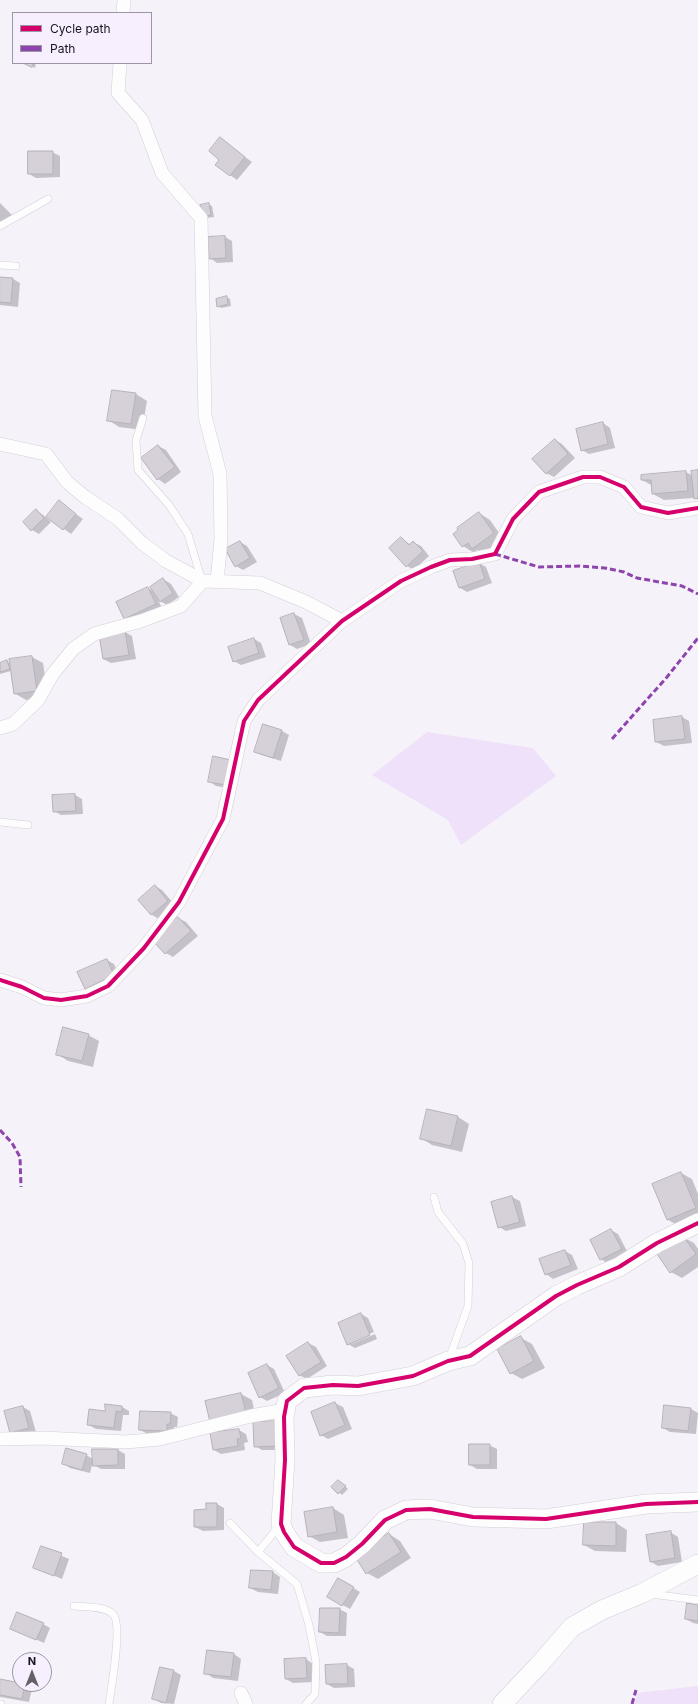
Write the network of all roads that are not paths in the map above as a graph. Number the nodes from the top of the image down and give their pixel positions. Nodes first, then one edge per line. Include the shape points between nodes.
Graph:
1 (124, 0) edge
2 (123, 12) edge
3 (120, 64) edge
4 (48, 200) dead end
5 (0, 226) edge
6 (0, 265) edge
7 (16, 266) dead end
8 (143, 418) dead end
9 (0, 444) edge
10 (698, 508) edge
11 (203, 581) junction
12 (218, 582) junction
13 (342, 621) junction
14 (0, 728) edge
15 (0, 822) edge
16 (28, 825) dead end
17 (0, 980) edge
18 (434, 1197) dead end
19 (698, 1223) edge
20 (448, 1362) junction
21 (285, 1410) junction
22 (0, 1440) edge
23 (698, 1502) edge
24 (230, 1523) dead end
25 (281, 1524) junction
26 (258, 1552) junction
27 (698, 1564) edge
28 (643, 1593) junction
29 (698, 1600) edge
30 (74, 1606) dead end
31 (109, 1704) edge
32 (306, 1704) edge
33 (502, 1704) edge

1 - 2 street
3 - 12 street via 118,93 142,120 162,173 200,218 205,416 220,474 221,539
4 - 5 lane
6 - 7 lane
8 - 11 lane via 136,440 138,470 169,505 188,534
9 - 11 street via 46,454 67,482 85,498 118,519 142,543 166,561
10 - 13 street via 668,513 641,507 624,488 600,477 583,477 539,492 513,519 495,554 450,560 431,567 401,581
11 - 12 street
11 - 14 street via 181,606 141,621 94,634 73,649 52,675 38,700 13,724
12 - 13 street via 260,584 306,602
13 - 17 street via 258,700 244,721 223,819 179,902 144,948 108,986 86,996 61,1000 44,998
15 - 16 lane
18 - 20 lane via 438,1212 463,1244 469,1263 468,1306
19 - 20 street via 657,1243 619,1267 556,1296 470,1356
20 - 21 street via 413,1376 358,1386 304,1388 287,1401
21 - 22 street via 160,1439 126,1442 43,1438
21 - 25 street
23 - 25 street via 646,1504 546,1519 473,1517 430,1509 406,1510 385,1520 362,1544 334,1563 321,1563 294,1547
24 - 26 lane
25 - 26 lane
26 - 32 lane via 297,1584 316,1662 316,1694
27 - 28 street
28 - 29 lane
28 - 33 street via 602,1610 572,1627
30 - 31 lane via 105,1610 114,1615 117,1622 118,1634

